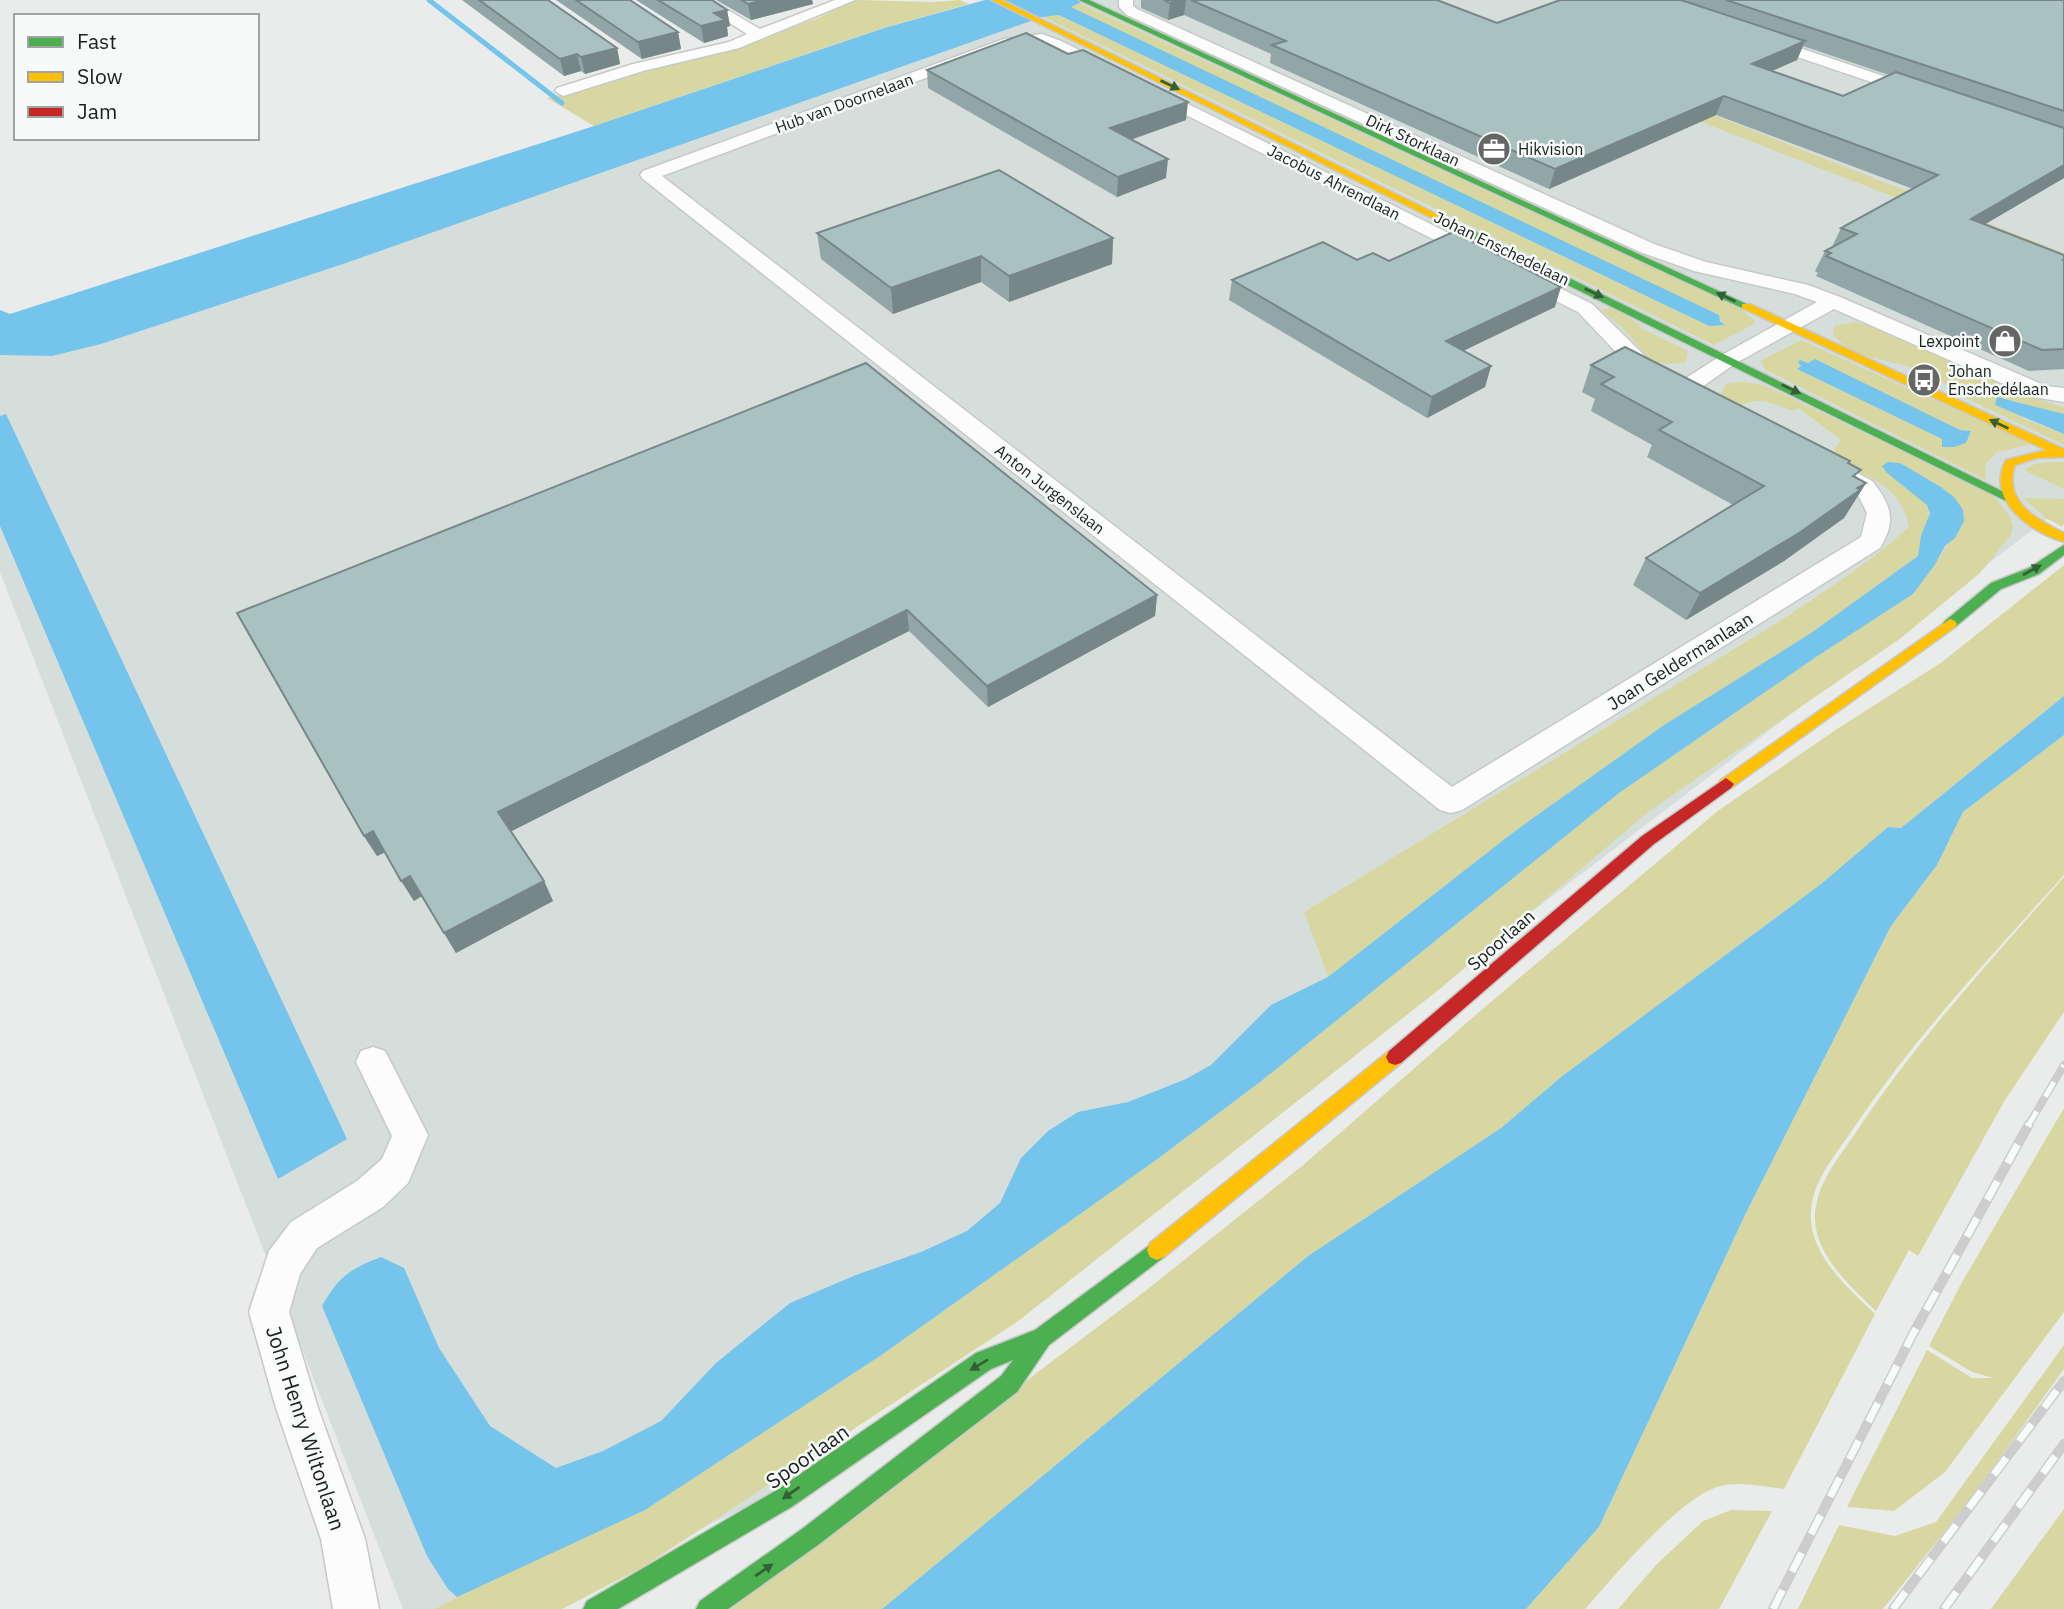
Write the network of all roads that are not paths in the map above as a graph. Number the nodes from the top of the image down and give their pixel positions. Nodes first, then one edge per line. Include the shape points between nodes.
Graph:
1 (701, 0) edge
2 (996, 0) edge
3 (1126, 0) edge
4 (834, 2) edge
5 (1087, 2) edge
6 (1042, 31) junction
7 (759, 35) junction
8 (1750, 36) edge
9 (684, 41) edge
10 (703, 53) junction
11 (620, 54) edge
12 (639, 67) junction
13 (563, 91) dead end
14 (1927, 96) edge
15 (649, 175) joint
16 (1833, 300) junction
17 (1788, 325) junction
18 (1729, 359) junction
19 (1685, 388) junction
20 (2064, 395) edge
21 (2063, 453) edge
22 (2008, 497) junction
23 (1876, 501) joint
24 (2030, 520) junction
25 (2026, 538) dead end
26 (2064, 538) edge
27 (2064, 549) edge
28 (2004, 567) dead end
29 (1996, 586) junction
30 (1451, 802) joint
31 (373, 1062) dead end
32 (1042, 1338) junction
33 (356, 1609) edge
34 (595, 1609) edge
35 (708, 1609) edge

1 - 7 street
2 - 6 street, Johan Enschedelaan
3 - 16 street, Dirk Storklaan via 1132,12 1647,247 1701,267
4 - 7 street
17 -> 5 street
6 - 15 street, Hub van Doornelaan
6 -> 18 street, Johan Enschedelaan
6 - 19 street, Jacobus Ahrendlaan via 1056,44 1585,308 1644,368
7 - 10 street
8 - 14 street
9 - 10 street
10 - 12 street
11 - 12 street
12 - 13 street
15 - 30 street, Anton Jurgenslaan
16 - 17 street
16 - 20 street, Dirk Storklaan via 2041,392
17 - 18 street
21 -> 17 street
18 - 19 street
18 -> 22 street, Johan Enschedelaan
19 - 23 street, Jacobus Ahrendlaan via 1864,486
21 - 22 street via 2039,452 2010,463 2004,478
22 - 24 street, Johan Enschedelaan
23 - 30 street, Joan Geldermanlaan via 1881,522 1871,542
24 - 25 street
24 - 26 street, Johan Enschedelaan
29 -> 27 street, Spoorlaan via 2034,571
28 - 29 street, Spoorlaan
29 - 32 street, Spoorlaan via 1922,646 1648,839 1375,1074
31 - 33 street, John Henry Wiltonlaan via 410,1135 404,1153 395,1171 370,1194 304,1235 283,1265 269,1312 342,1539
32 -> 34 street, Spoorlaan via 984,1361 785,1498
35 -> 32 street, Spoorlaan via 1009,1384

